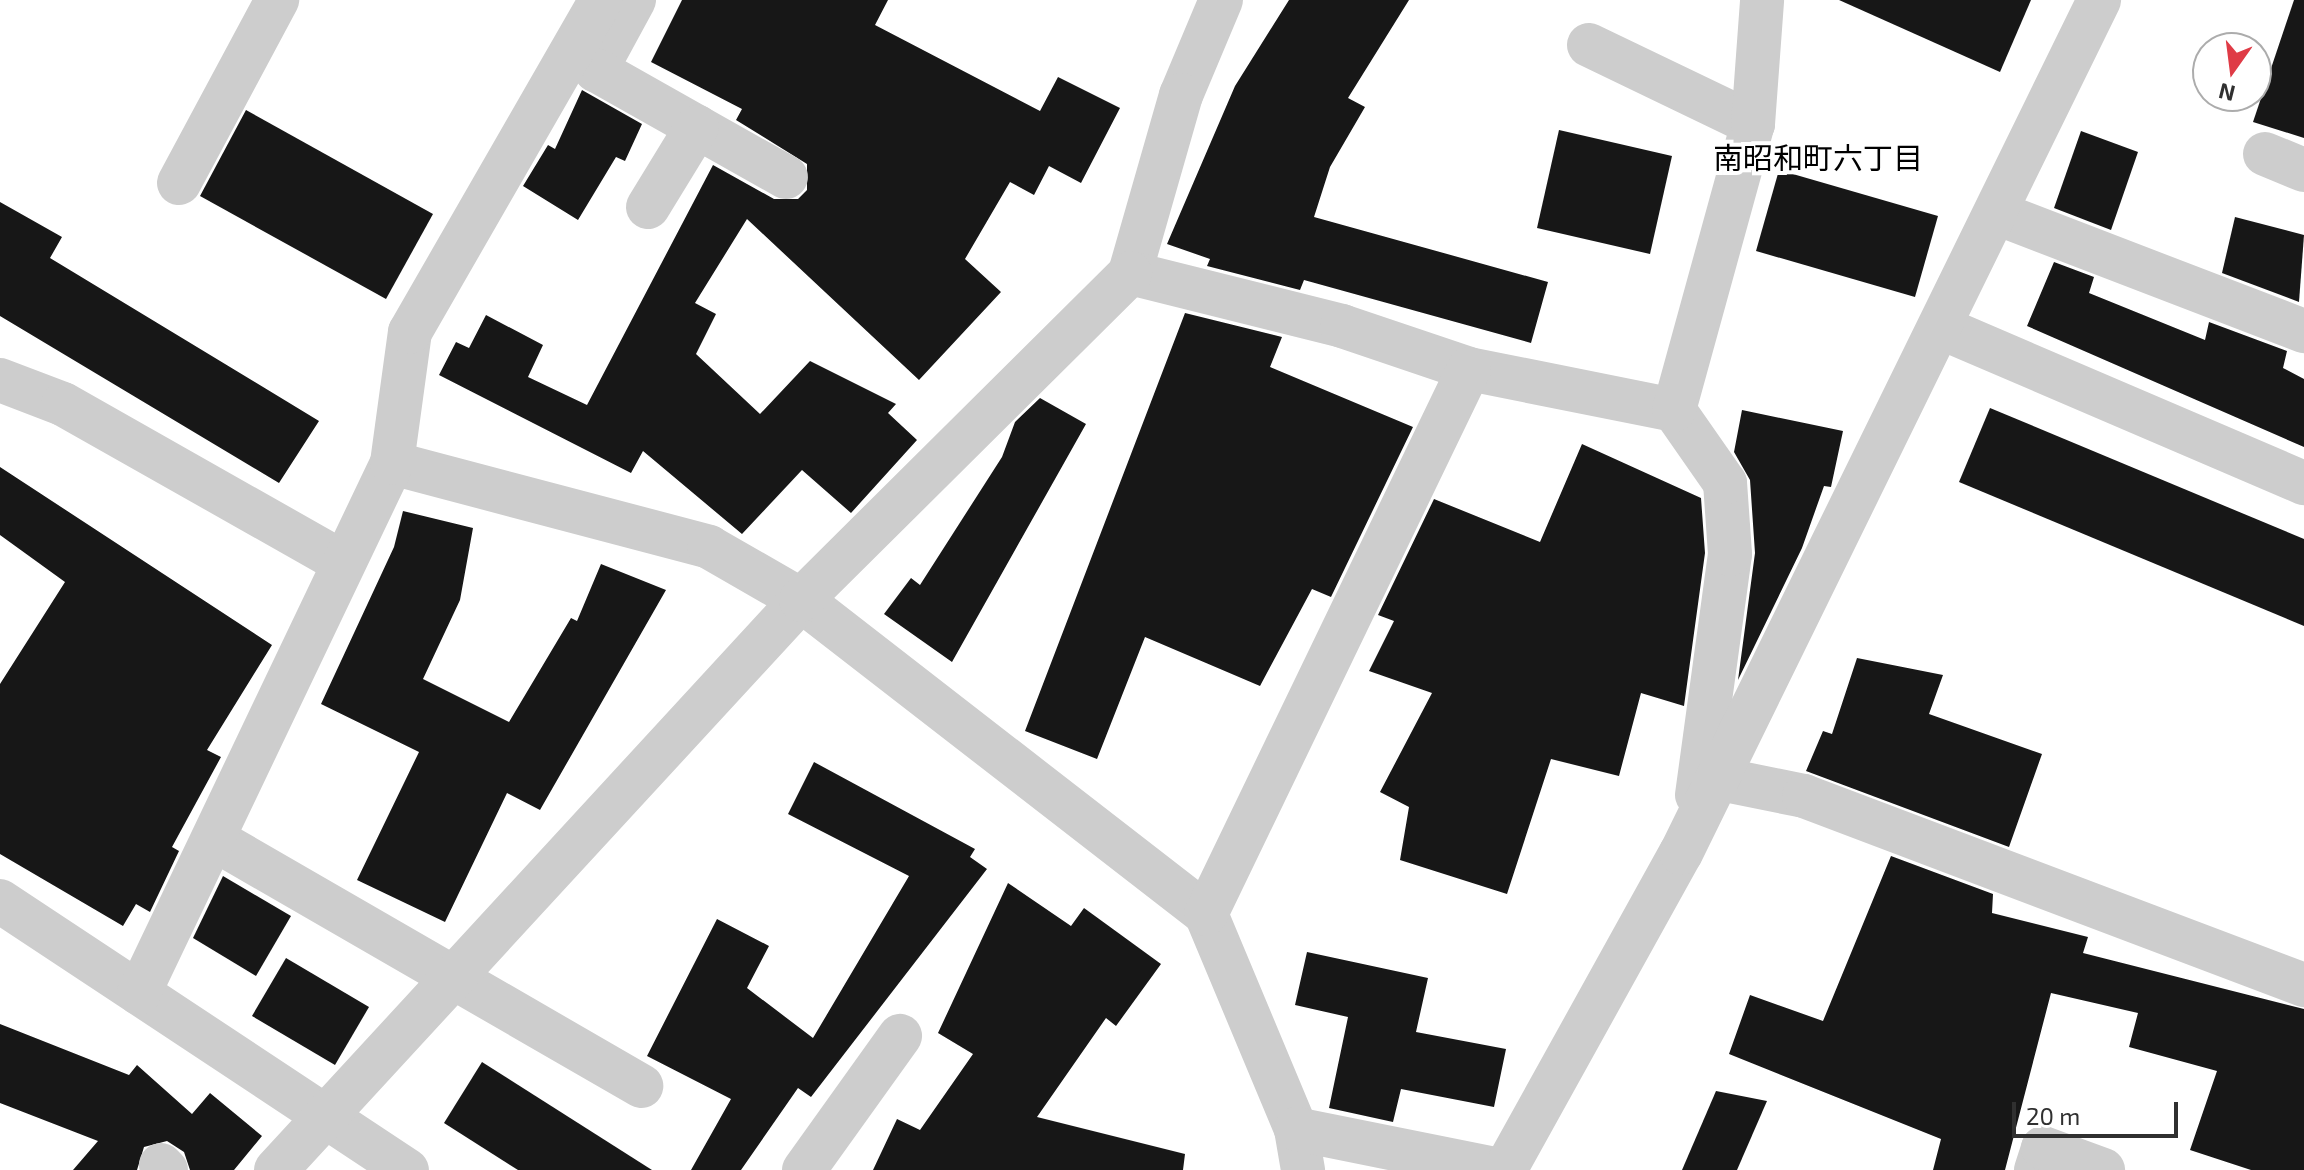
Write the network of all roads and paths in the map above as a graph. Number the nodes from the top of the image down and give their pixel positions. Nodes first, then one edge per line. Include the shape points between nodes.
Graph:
1 (277, 0) edge
2 (601, 0) edge
3 (634, 0) edge
4 (1221, 0) edge
5 (1762, 0) edge
6 (2099, 0) edge
7 (1589, 45) dead end
8 (1753, 124) junction
9 (697, 127) junction
10 (2265, 154) dead end
11 (2304, 170) edge
12 (786, 177) dead end
13 (179, 183) dead end
14 (648, 207) dead end
15 (1999, 214) junction
16 (1130, 273) junction
17 (1942, 328) junction
18 (2304, 331) edge
19 (1469, 369) junction
20 (0, 380) edge
21 (1674, 410) junction
22 (392, 463) junction
23 (2304, 483) edge
24 (341, 561) junction
25 (801, 600) junction
26 (1715, 778) junction
27 (1695, 822) junction
28 (217, 841) junction
29 (0, 901) edge
30 (1206, 914) junction
31 (449, 975) junction
32 (2304, 985) edge
33 (139, 993) junction
34 (900, 1036) dead end
35 (641, 1086) dead end
36 (323, 1115) junction
37 (1300, 1149) edge
38 (276, 1170) edge
39 (407, 1170) edge
40 (804, 1170) edge
41 (1502, 1170) edge
42 (2036, 1170) edge
43 (2103, 1170) edge

1 - 13 street
2 - 22 street via 410,332
3 - 9 street via 596,70
4 - 16 street via 1181,95
5 - 8 street
6 - 15 street
7 - 8 street
8 - 21 street
9 - 12 street
9 - 14 street
10 - 11 street
15 - 17 street
15 - 18 street
16 - 19 street via 1342,326
16 - 25 street
17 - 23 street
17 - 26 street
19 - 21 street
19 - 30 street
20 - 24 street via 63,404
21 - 27 street via 1725,483 1730,554 1704,703
22 - 24 street
22 - 25 street via 709,547
24 - 28 street
25 - 30 street
25 - 31 street
26 - 27 street
26 - 32 street via 1804,796
27 - 41 street
28 - 31 street
28 - 33 street
29 - 33 street
30 - 37 street
31 - 35 street
31 - 36 street
33 - 36 street
34 - 40 street
36 - 38 street
36 - 39 street
37 - 41 street
42 - 43 street via 2043,1148

